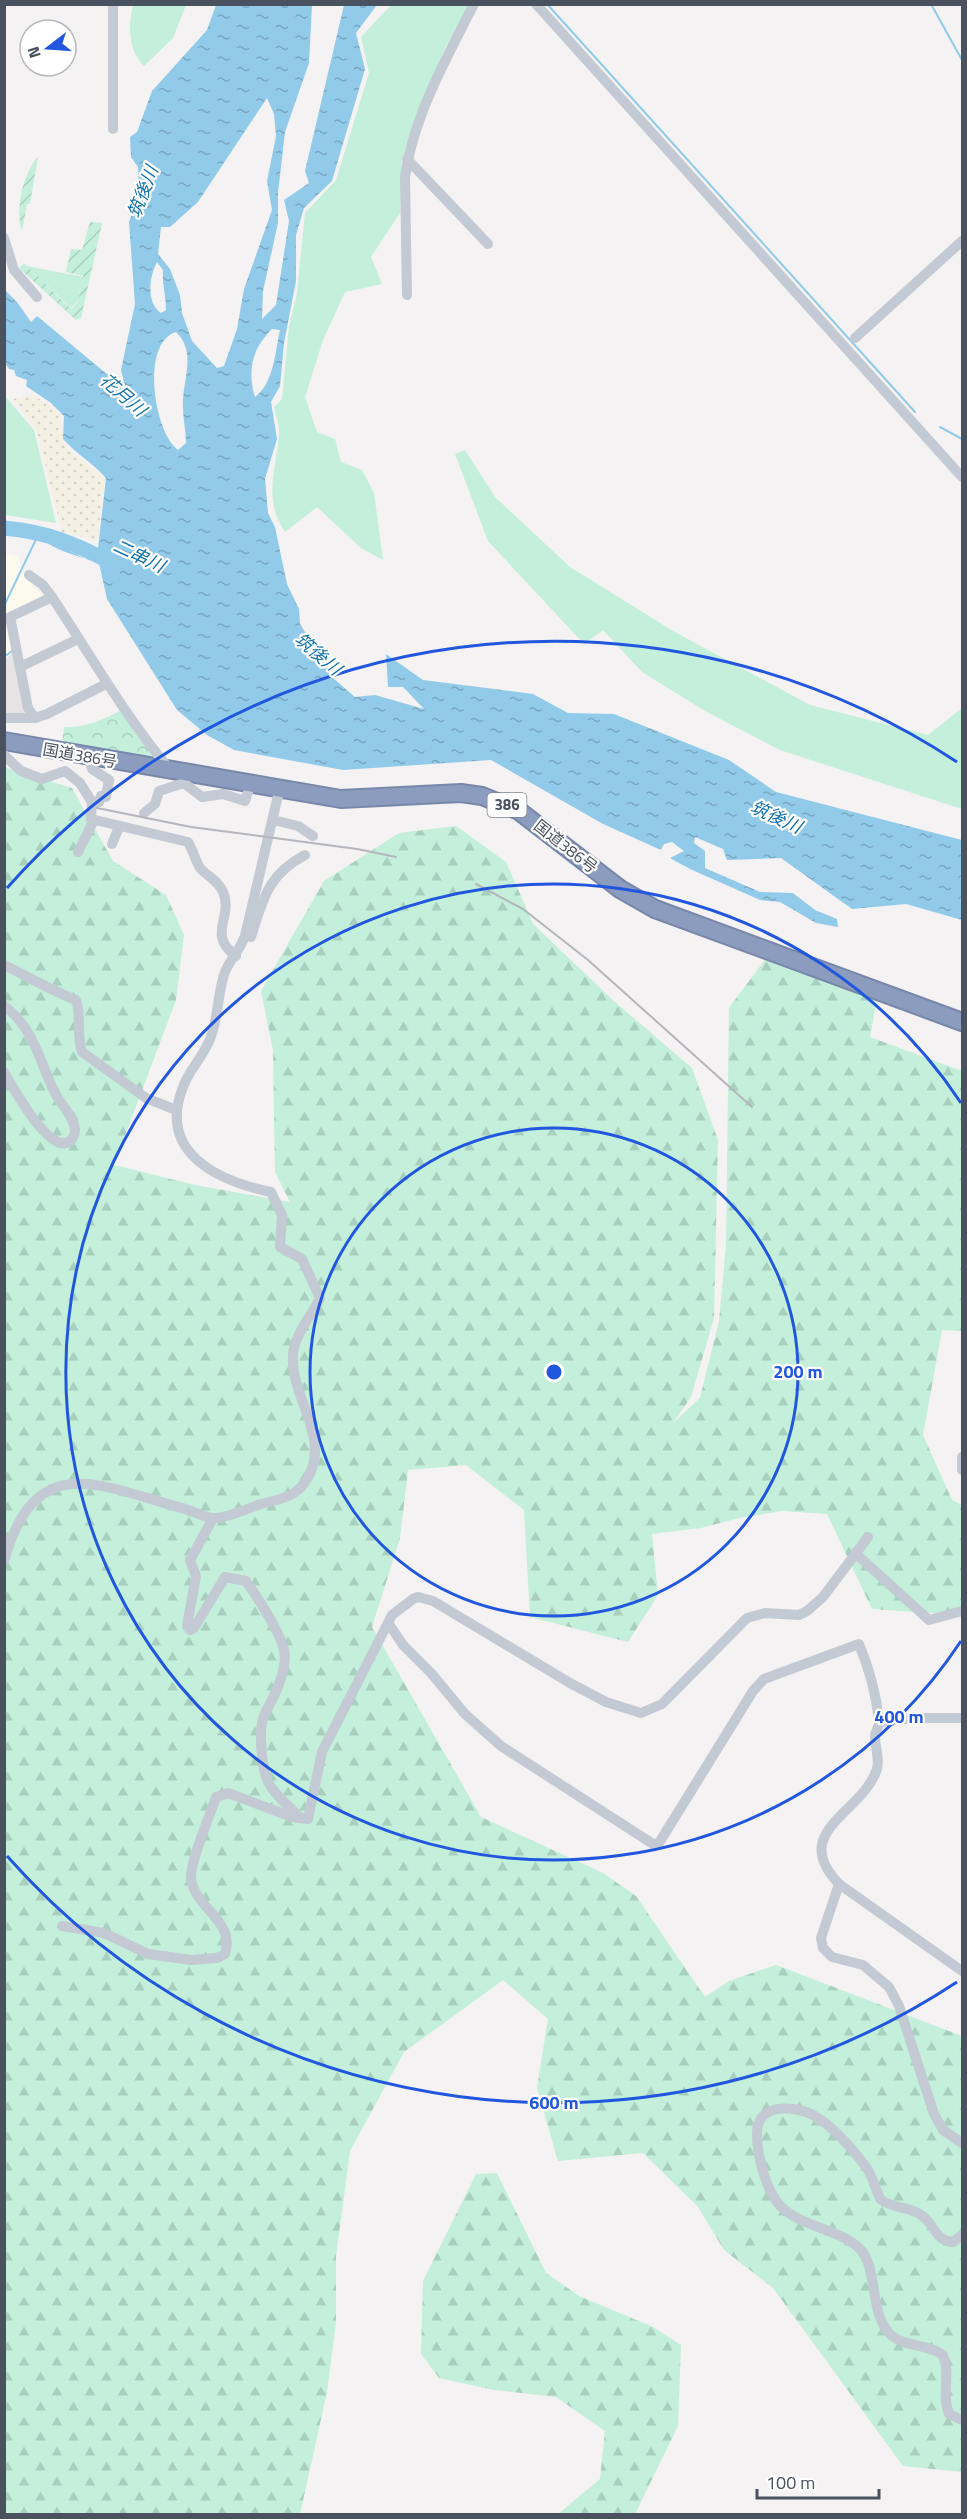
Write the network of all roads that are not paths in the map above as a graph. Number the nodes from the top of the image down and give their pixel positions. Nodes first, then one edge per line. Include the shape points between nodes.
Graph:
1 (113, 4) edge
2 (474, 4) edge
3 (536, 4) edge
4 (113, 129) dead end
5 (407, 159) junction
6 (4, 238) edge
7 (963, 241) edge
8 (488, 244) dead end
9 (7, 255) edge
10 (407, 295) dead end
11 (37, 297) dead end
12 (855, 339) dead end
13 (963, 477) edge
14 (29, 575) dead end
15 (52, 597) junction
16 (78, 639) junction
17 (20, 667) junction
18 (106, 684) junction
19 (4, 718) edge
20 (35, 718) junction
21 (4, 741) edge
22 (4, 755) edge
23 (88, 756) junction
24 (171, 771) junction
25 (251, 783) junction
26 (280, 787) junction
27 (92, 802) junction
28 (144, 813) dead end
29 (273, 819) junction
30 (94, 820) junction
31 (119, 827) junction
32 (313, 836) dead end
33 (112, 844) dead end
34 (78, 852) dead end
35 (305, 855) dead end
36 (238, 953) junction
37 (4, 965) edge
38 (4, 1006) edge
39 (963, 1022) edge
40 (4, 1072) edge
41 (176, 1110) junction
42 (963, 1457) edge
43 (963, 1470) edge
44 (213, 1518) junction
45 (867, 1537) dead end
46 (855, 1553) junction
47 (4, 1561) edge
48 (963, 1611) edge
49 (389, 1624) junction
50 (963, 1718) edge
51 (880, 1722) junction
52 (300, 1818) junction
53 (839, 1884) junction
54 (62, 1926) dead end
55 (963, 1971) edge
56 (963, 2143) edge
57 (963, 2235) edge
58 (963, 2420) edge

1 - 4 street
2 - 5 street via 440,72
3 - 13 street
5 - 8 street
5 - 10 street
6 - 9 street
7 - 12 street
9 - 11 street via 14,270
14 - 15 street
15 - 16 street
15 - 17 street via 10,617
16 - 17 street
16 - 18 street
17 - 20 street via 28,708
18 - 20 street
18 - 24 street
19 - 20 street
21 - 23 highway, 国道386号 / 386
22 - 27 street via 30,776 45,779 65,771 73,775
23 - 24 highway, 国道386号 / 386
23 - 27 street via 92,769 109,780 106,797
24 - 25 highway, 国道386号 / 386
25 - 26 highway, 国道386号 / 386
25 - 28 street via 245,801 223,794 202,797 184,783 159,791 155,804
26 - 29 street
26 - 39 highway, 国道386号 / 386 via 341,799 461,793 482,796 519,811 620,889 655,909
27 - 30 street via 90,814
29 - 32 street via 298,826
29 - 36 street
30 - 31 street
30 - 34 street
31 - 33 street
31 - 36 street via 173,842 188,842 202,870 224,893 220,935 223,944
35 - 36 street via 266,889 249,945
36 - 41 street via 225,971 212,1036 186,1080
37 - 41 street via 42,987 76,1000 82,1052 146,1098
38 - 40 street via 19,1020 37,1048 51,1084 73,1122 72,1140 59,1142 46,1134
41 - 44 street via 183,1143 206,1170 242,1186 271,1192 282,1215 280,1247 302,1259 320,1298 293,1354 295,1376 316,1448 310,1473 302,1488 285,1497
42 - 43 street
44 - 47 street via 97,1484 72,1482 52,1489 24,1512
44 - 52 street via 190,1560 196,1576 187,1626 190,1630 194,1628 225,1577 246,1581 261,1602 284,1651 278,1689 264,1713 262,1761 270,1785
45 - 46 street
46 - 48 street via 929,1620
46 - 49 street via 823,1597 807,1611 799,1615 765,1613 747,1618 662,1704 641,1713 606,1702 570,1683 433,1601 412,1599 392,1615
49 - 51 street via 465,1714 501,1746 653,1844 659,1843 746,1701 764,1679 859,1644
49 - 52 street via 332,1730 318,1764 308,1819
50 - 51 street
51 - 53 street via 875,1735 878,1767 872,1781 828,1828 824,1838 823,1859
52 - 54 street via 228,1792 216,1797 191,1876 198,1895 226,1934 225,1954 217,1958 191,1960 148,1954 104,1933
53 - 55 street
53 - 56 street via 821,1938 823,1948 832,1957 863,1965 889,1987 899,2006 934,2114 943,2130
57 - 58 street via 953,2242 946,2241 924,2217 881,2200 867,2168 816,2116 786,2107 770,2112 760,2121 756,2132 773,2197 793,2216 833,2231 860,2249 866,2257 883,2323 890,2334 904,2342 943,2355 946,2407 949,2414

